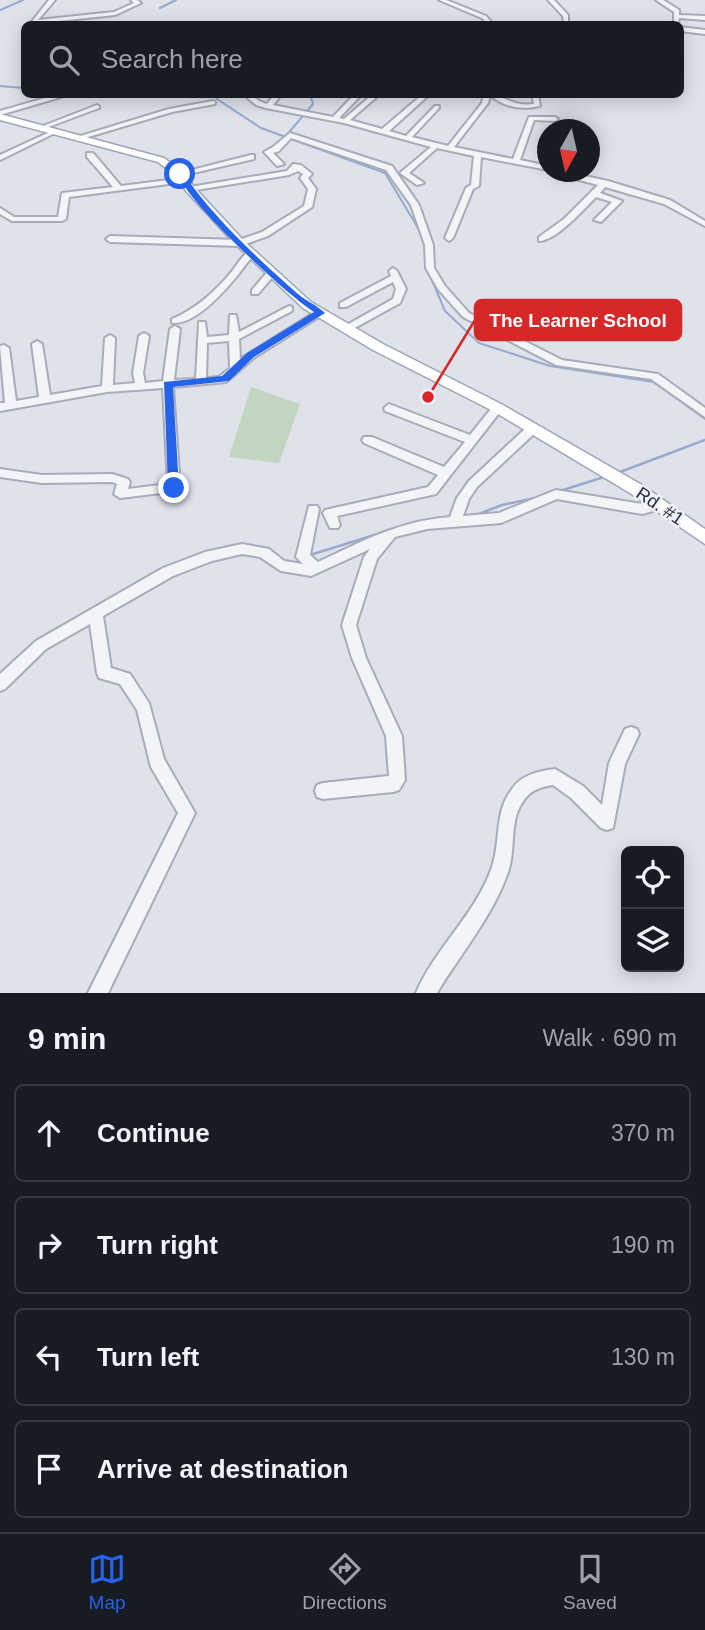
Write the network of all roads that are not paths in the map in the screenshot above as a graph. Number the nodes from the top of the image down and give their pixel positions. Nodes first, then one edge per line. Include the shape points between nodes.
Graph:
1 (52, 0) edge
2 (134, 0) edge
3 (442, 0) edge
4 (551, 0) edge
5 (659, 0) edge
6 (676, 16) junction
7 (705, 18) edge
8 (35, 21) edge
9 (49, 21) edge
10 (487, 21) edge
11 (566, 21) edge
12 (676, 21) edge
13 (684, 29) edge
14 (705, 32) edge
15 (56, 98) edge
16 (249, 98) edge
17 (276, 98) edge
18 (355, 98) edge
19 (372, 98) edge
20 (422, 98) edge
21 (488, 98) edge
22 (496, 98) edge
23 (536, 98) edge
24 (213, 103) dead end
25 (97, 107) dead end
26 (268, 107) junction
27 (437, 107) dead end
28 (306, 113) joint
29 (1, 117) edge
30 (335, 118) junction
31 (555, 119) dead end
32 (345, 121) junction
33 (41, 128) junction
34 (54, 132) junction
35 (383, 132) junction
36 (78, 138) junction
37 (407, 139) junction
38 (436, 146) junction
39 (451, 147) junction
40 (478, 153) junction
41 (90, 155) dead end
42 (251, 157) dead end
43 (0, 158) edge
44 (516, 160) junction
45 (234, 161) junction
46 (280, 164) dead end
47 (537, 165) edge
48 (249, 178) junction
49 (185, 181) junction
50 (600, 182) edge
51 (420, 183) dead end
52 (605, 183) junction
53 (118, 187) junction
54 (595, 194) junction
55 (0, 210) edge
56 (598, 220) dead end
57 (705, 224) edge
58 (449, 238) dead end
59 (110, 239) dead end
60 (542, 239) dead end
61 (240, 243) junction
62 (252, 253) junction
63 (272, 272) junction
64 (394, 274) joint
65 (255, 292) dead end
66 (343, 305) dead end
67 (289, 309) dead end
68 (320, 313) junction
69 (233, 317) dead end
70 (202, 324) dead end
71 (348, 328) junction
72 (144, 336) dead end
73 (110, 338) dead end
74 (234, 338) junction
75 (202, 340) junction
76 (37, 344) dead end
77 (4, 348) dead end
78 (235, 367) junction
79 (201, 382) junction
80 (168, 385) junction
81 (141, 387) junction
82 (107, 389) junction
83 (45, 399) junction
84 (5, 406) edge
85 (389, 408) dead end
86 (498, 408) junction
87 (705, 413) edge
88 (531, 430) junction
89 (368, 440) dead end
90 (472, 440) junction
91 (0, 473) edge
92 (446, 473) junction
93 (660, 505) junction
94 (313, 509) dead end
95 (455, 521) junction
96 (334, 525) dead end
97 (392, 533) junction
98 (705, 538) edge
99 (311, 571) junction
100 (96, 614) junction
101 (0, 684) edge
102 (631, 734) dead end
103 (323, 791) dead end
104 (98, 993) edge
105 (426, 993) edge

1 - 8 street
2 - 9 street via 138,3 115,13
3 - 10 street
4 - 11 street
5 - 6 street via 674,7
6 - 7 street
6 - 12 street
13 - 14 street
15 - 29 street
16 - 26 street
17 - 26 street
18 - 30 street
19 - 32 street
20 - 35 street
21 - 39 street
22 - 23 street via 504,104 532,107 538,106
24 - 36 street via 171,110
25 - 33 street
26 - 28 street
27 - 37 street
28 - 30 street
29 - 33 main road, Rd. #1
30 - 32 street
31 - 44 street via 531,117
32 - 35 street
33 - 34 main road, Rd. #1
34 - 36 main road, Rd. #1
34 - 43 street
35 - 37 street
36 - 49 main road, Rd. #1 via 147,154
37 - 38 street
38 - 39 street
38 - 51 street via 404,173
39 - 40 street
40 - 44 street
40 - 58 street via 475,186 470,188
41 - 53 street
42 - 45 street
44 - 47 street
45 - 48 street
45 - 49 street
46 - 87 street via 268,152 287,138 389,168 415,205 429,245 430,268 466,315 560,363 654,376
48 - 49 street
48 - 61 street via 289,173 297,166 308,174 304,178 312,189 308,207 265,234
49 - 53 street
49 - 61 main road, Rd. #1
50 - 52 street
52 - 54 street
52 - 57 street via 667,201
53 - 55 street via 65,195 62,219 12,219
54 - 56 street via 618,201
54 - 60 street
59 - 61 street
61 - 62 main road, Rd. #1
62 - 63 main road, Rd. #1
62 - 80 street via 203,308 175,325
63 - 65 street
63 - 68 main road, Rd. #1 via 297,298
64 - 66 street
64 - 71 street via 401,289 397,301
67 - 74 street
68 - 71 main road, Rd. #1
68 - 78 street
69 - 74 street
70 - 75 street
71 - 86 main road, Rd. #1
72 - 81 street via 138,373
73 - 82 street
74 - 75 street
74 - 78 street
75 - 79 street
76 - 83 street
77 - 84 street
78 - 79 street via 222,380
79 - 80 street
80 - 81 street
80 - 91 street via 174,488 120,494 124,482 112,478 42,479
81 - 82 street
82 - 83 street
83 - 84 street
85 - 90 street
86 - 88 main road, Rd. #1
86 - 90 street
88 - 93 main road, Rd. #1
88 - 95 street via 472,484
89 - 92 street
90 - 92 street
92 - 96 street via 432,491 329,513
93 - 95 street via 642,509 556,494 501,518
93 - 98 main road, Rd. #1
94 - 99 street via 303,557 313,565
95 - 97 street
97 - 99 street
97 - 103 street via 371,557 349,625 359,659 394,736 397,780 393,785
99 - 100 street via 281,566 264,553 242,549 168,572
100 - 101 street via 41,645
100 - 104 street via 104,673 125,679 144,708 157,762 187,813
102 - 105 street via 617,763 607,822 555,777 534,780 517,795 506,823 501,869 484,907

